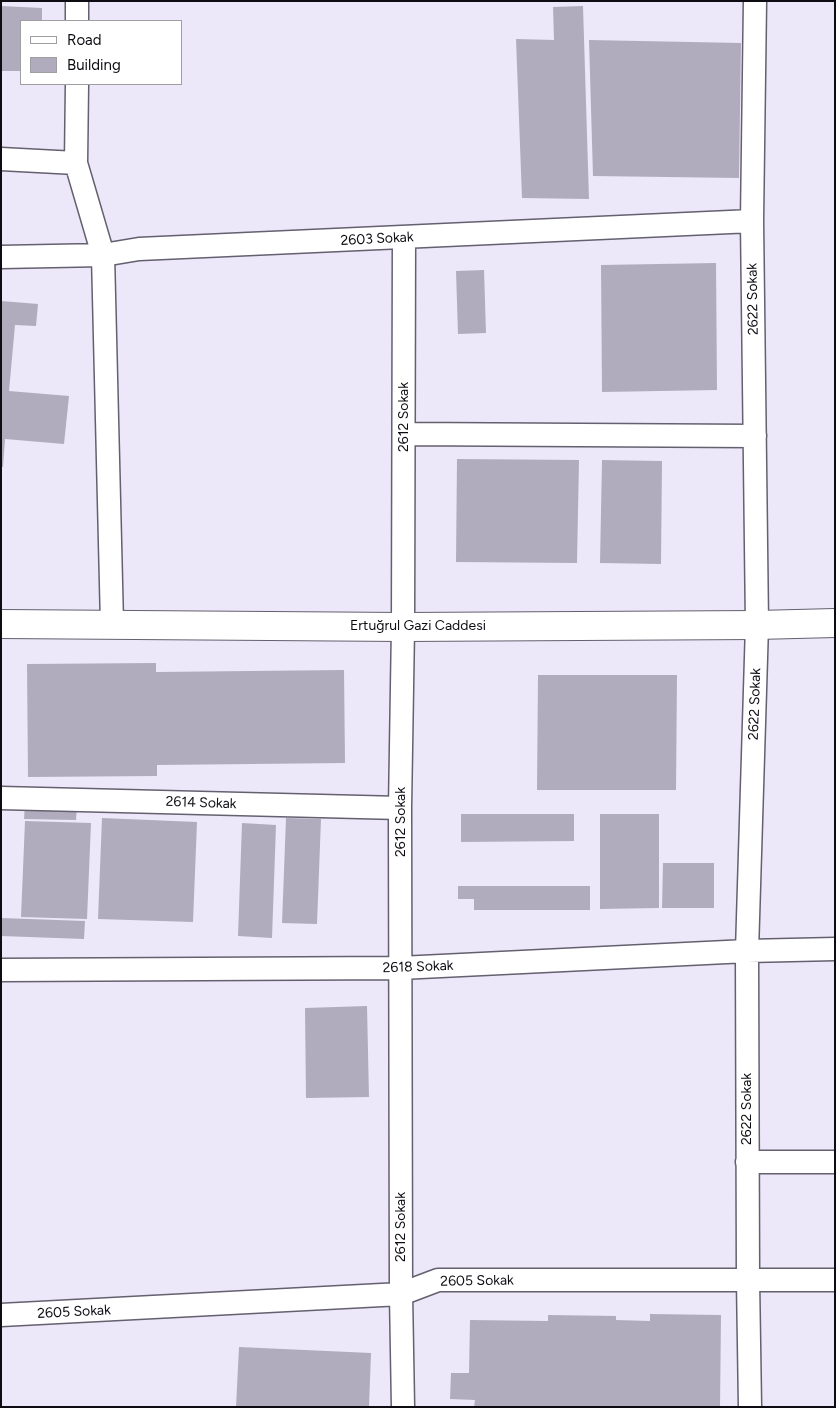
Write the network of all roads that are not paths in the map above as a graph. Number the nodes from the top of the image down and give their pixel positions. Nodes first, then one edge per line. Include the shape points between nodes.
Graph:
1 (77, 1) edge
2 (756, 1) edge
3 (77, 20) edge
4 (77, 85) edge
5 (1, 159) edge
6 (76, 163) junction
7 (752, 222) junction
8 (404, 238) junction
9 (103, 255) junction
10 (1, 257) edge
11 (404, 434) junction
12 (755, 436) junction
13 (835, 623) edge
14 (1, 624) edge
15 (112, 624) junction
16 (757, 625) junction
17 (403, 627) junction
18 (1, 798) edge
19 (400, 808) junction
20 (835, 949) edge
21 (747, 951) junction
22 (400, 968) junction
23 (1, 970) edge
24 (747, 1162) junction
25 (835, 1162) edge
26 (748, 1280) junction
27 (835, 1280) edge
28 (401, 1294) junction
29 (1, 1315) edge
30 (403, 1407) edge
31 (750, 1407) edge

1 - 3 street
2 - 7 street, 2622 Sokak
4 - 6 street
5 - 6 street
6 - 9 street
7 - 8 street, 2603 Sokak
7 - 12 street, 2622 Sokak
8 - 9 street, 2603 Sokak via 139,249
8 - 11 street, 2612 Sokak
9 - 10 street, 2603 Sokak
9 - 15 street
11 - 12 street
11 - 17 street, 2612 Sokak
12 - 16 street, 2622 Sokak
13 - 16 main road, Ertuğrul Gazi Caddesi
14 - 15 main road, Ertuğrul Gazi Caddesi
15 - 17 main road, Ertuğrul Gazi Caddesi
16 - 17 main road, Ertuğrul Gazi Caddesi
16 - 21 street, 2622 Sokak
17 - 19 street, 2612 Sokak
18 - 19 street, 2614 Sokak
19 - 22 street, 2612 Sokak
20 - 21 street, 2618 Sokak
21 - 22 street, 2618 Sokak
21 - 24 street, 2622 Sokak
22 - 23 street, 2618 Sokak
22 - 28 street, 2612 Sokak
24 - 25 street
24 - 26 street, 2622 Sokak
26 - 27 street, 2605 Sokak
26 - 28 street, 2605 Sokak via 438,1280
26 - 31 street, 2622 Sokak
28 - 29 street, 2605 Sokak
28 - 30 street, 2612 Sokak

